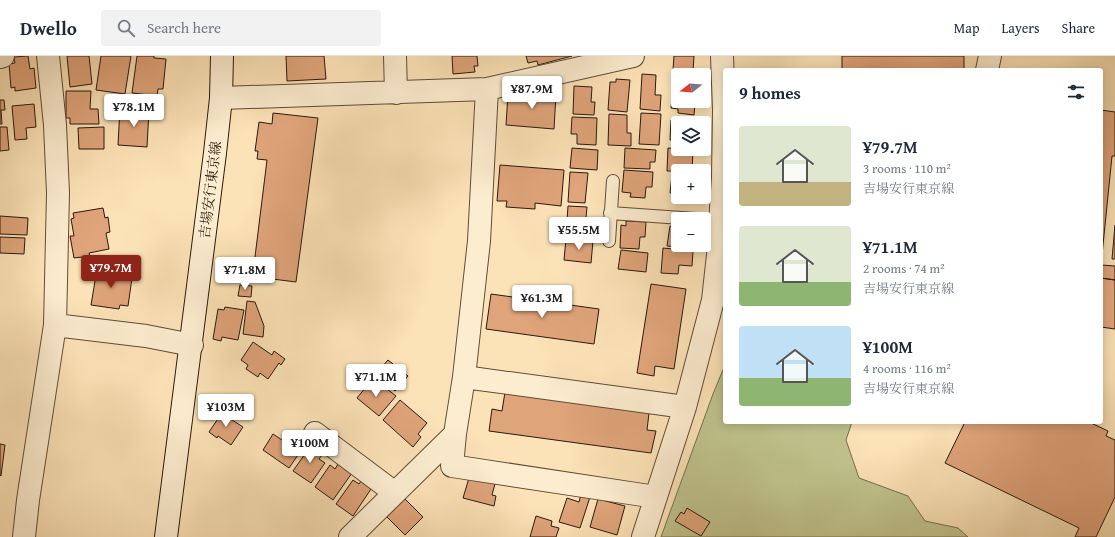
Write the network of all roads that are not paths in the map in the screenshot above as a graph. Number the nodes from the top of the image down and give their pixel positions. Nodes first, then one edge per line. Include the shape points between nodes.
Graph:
1 (3, 56) edge
2 (48, 56) edge
3 (222, 56) edge
4 (395, 56) edge
5 (634, 56) edge
6 (722, 56) edge
7 (990, 56) edge
8 (0, 57) edge
9 (987, 68) edge
10 (723, 83) edge
11 (487, 89) junction
12 (396, 93) junction
13 (221, 98) junction
14 (723, 160) edge
15 (613, 181) dead end
16 (610, 213) junction
17 (671, 217) edge
18 (712, 220) edge
19 (609, 240) dead end
20 (55, 325) junction
21 (192, 345) junction
22 (464, 377) junction
23 (685, 407) junction
24 (315, 433) dead end
25 (455, 434) junction
26 (395, 493) junction
27 (656, 498) junction
28 (24, 537) edge
29 (166, 537) edge
30 (350, 537) edge
31 (643, 537) edge

1 - 8 street
2 - 20 street via 58,193
3 - 13 street, 吉場安行東京線
4 - 12 street
5 - 11 street
6 - 10 street
7 - 9 street
11 - 12 street
11 - 22 street via 479,241
12 - 13 street
13 - 21 street, 吉場安行東京線
14 - 18 street
15 - 16 lane
16 - 17 lane
16 - 19 lane
18 - 23 street via 718,256 713,300
20 - 21 street via 146,336
20 - 28 street
21 - 29 street, 吉場安行東京線
22 - 23 street
22 - 25 street
23 - 27 street
24 - 26 street
25 - 26 street
25 - 27 street via 452,466
26 - 30 street
27 - 31 street

